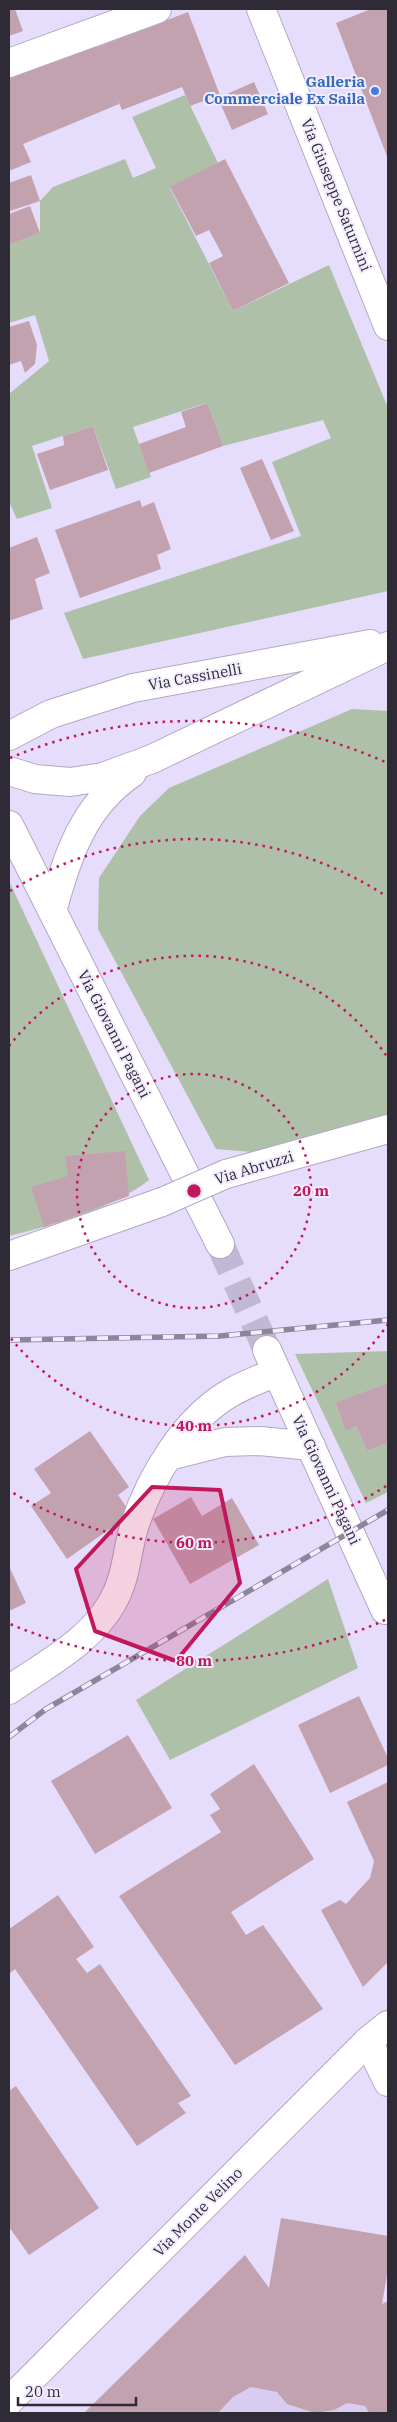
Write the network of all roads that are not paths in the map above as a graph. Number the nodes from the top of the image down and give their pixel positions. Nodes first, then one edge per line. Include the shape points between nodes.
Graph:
1 (157, 9) edge
2 (261, 9) edge
3 (9, 63) edge
4 (388, 326) edge
5 (388, 641) edge
6 (388, 646) edge
7 (9, 736) edge
8 (152, 760) junction
9 (9, 770) edge
10 (9, 825) edge
11 (52, 911) junction
12 (388, 1130) edge
13 (220, 1244) tunnel mouth
14 (9, 1256) edge
15 (311, 1446) junction
16 (169, 1456) junction
17 (385, 1610) dead end
18 (9, 1690) edge
19 (378, 2033) edge
20 (388, 2082) edge
21 (9, 2401) edge

1 - 3 street
2 - 4 street, Via Giuseppe Saturnini
5 - 7 street, Via Cassinelli via 133,688 51,714
6 - 8 street
8 - 9 street via 103,777 70,782 34,779
8 - 11 street via 114,786 88,816 67,859
10 - 11 street, Via Giovanni Pagani
11 - 13 street, Via Giovanni Pagani
12 - 14 street, Via Abruzzi, bridge via 226,1174 162,1202
15 - 16 street via 260,1441 225,1442
15 - 16 street, Via Giovanni Pagani via 272,1361 210,1407
15 - 17 street, Via Giovanni Pagani
16 - 18 street via 145,1497 134,1529 127,1568 111,1604 87,1634
19 - 20 street
19 - 21 street, Via Monte Velino

